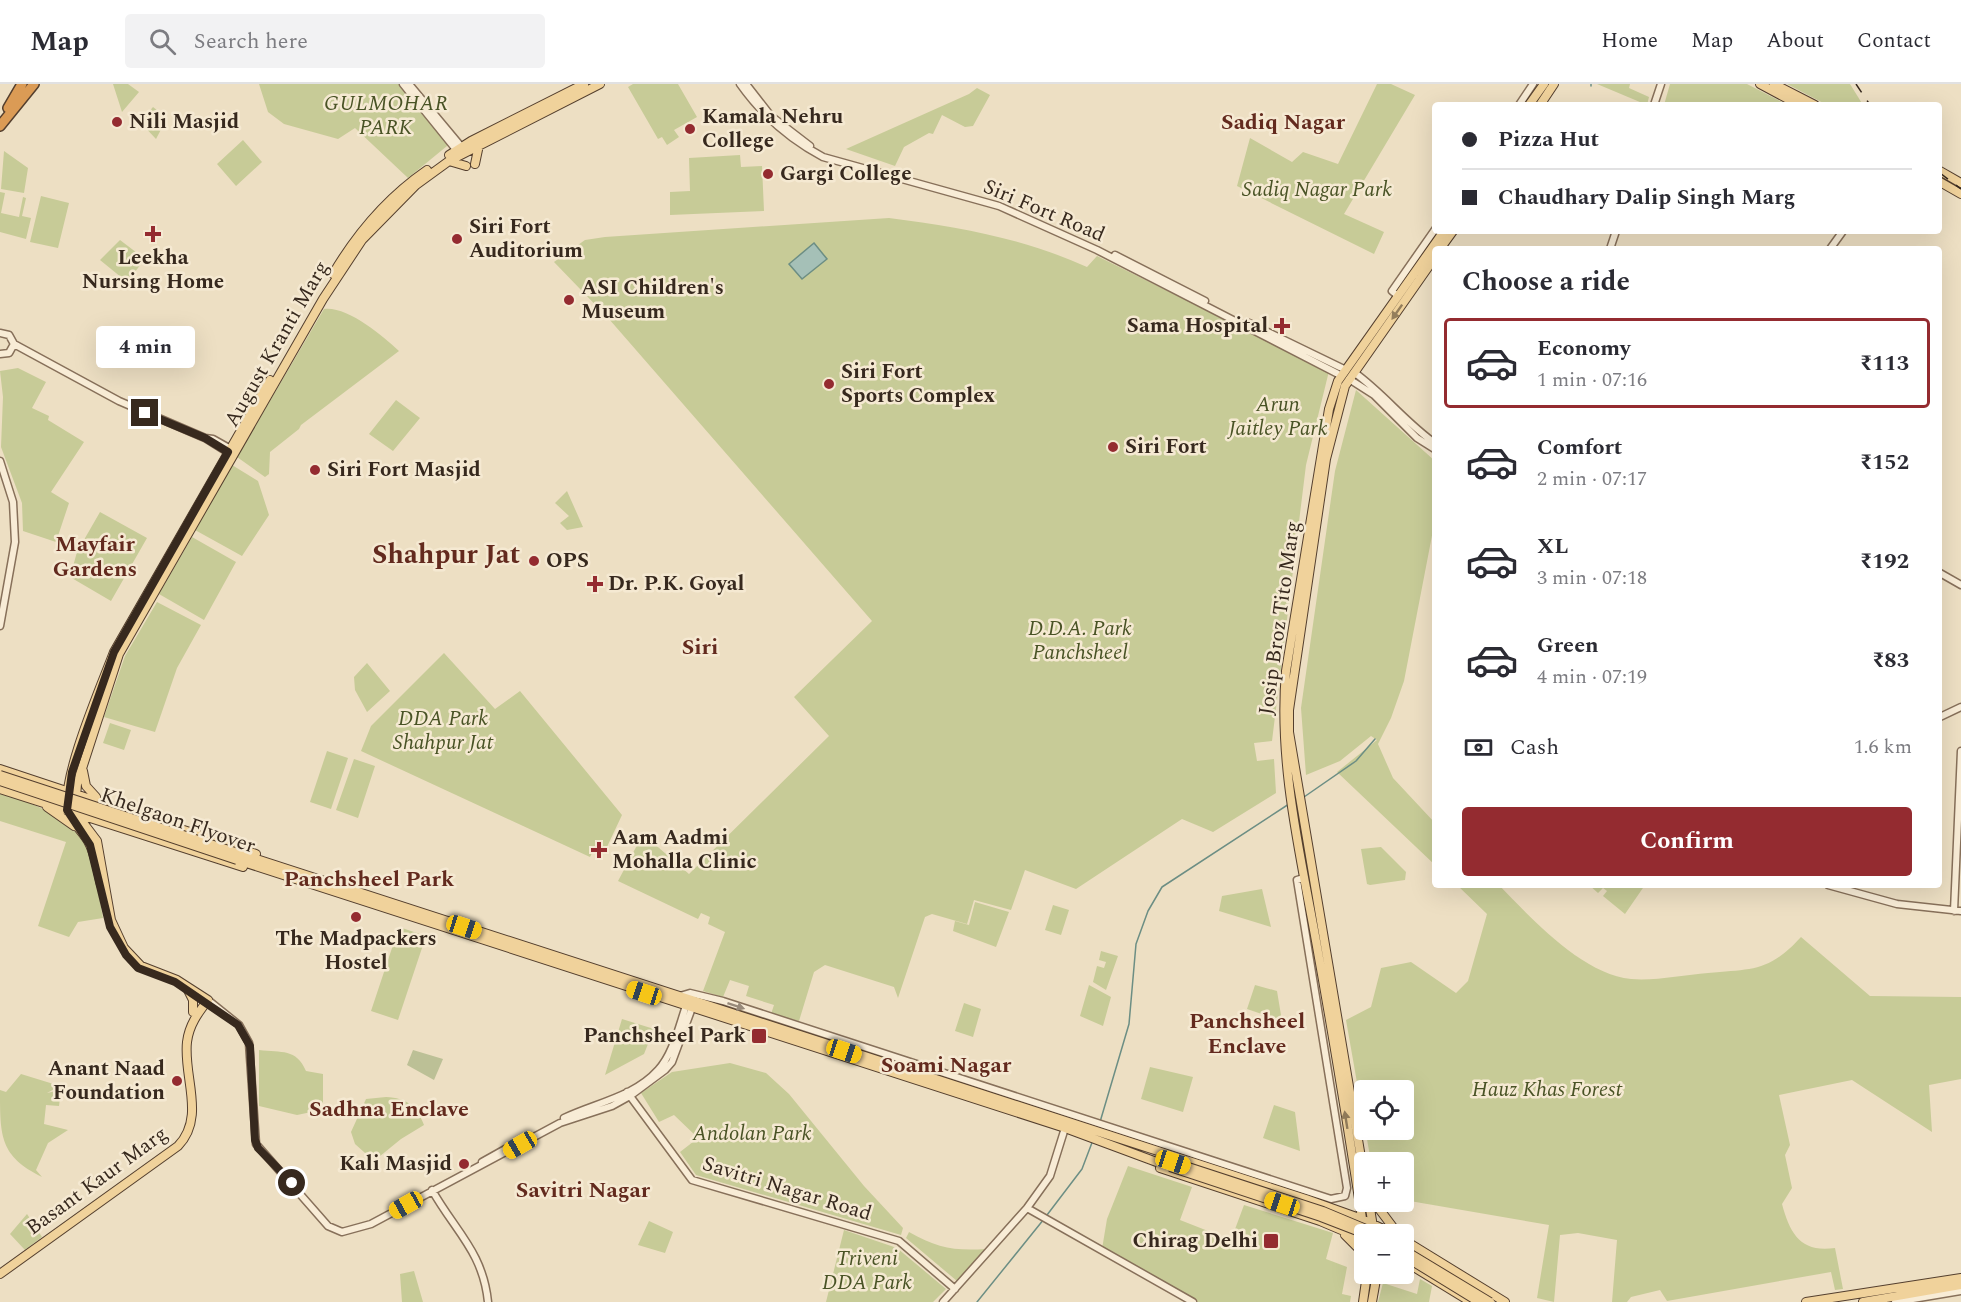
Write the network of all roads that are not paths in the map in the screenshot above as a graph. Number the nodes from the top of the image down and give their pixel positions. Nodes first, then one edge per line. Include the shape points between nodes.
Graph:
1 (22, 84) edge
2 (34, 84) edge
3 (403, 84) edge
4 (409, 84) edge
5 (584, 84) edge
6 (600, 84) edge
7 (740, 84) edge
8 (746, 84) edge
9 (1533, 84) edge
10 (1544, 84) edge
11 (1554, 84) edge
12 (1661, 84) edge
13 (1760, 84) edge
14 (1774, 84) edge
15 (1521, 102) edge
16 (1531, 102) edge
17 (1541, 102) edge
18 (1655, 102) edge
19 (1793, 102) edge
20 (1809, 102) edge
21 (0, 117) edge
22 (0, 126) edge
23 (479, 145) junction
24 (461, 151) junction
25 (449, 161) junction
26 (1942, 172) edge
27 (1942, 183) edge
28 (1961, 183) edge
29 (1961, 194) edge
30 (1432, 234) edge
31 (1432, 248) edge
32 (1432, 261) edge
33 (1398, 296) junction
34 (0, 333) edge
35 (14, 344) junction
36 (2, 356) edge
37 (1348, 374) junction
38 (1330, 405) junction
39 (1339, 408) junction
40 (1425, 440) junction
41 (1432, 443) edge
42 (1432, 446) edge
43 (230, 452) junction
44 (0, 461) edge
45 (1942, 574) edge
46 (1961, 585) edge
47 (0, 626) edge
48 (1961, 707) edge
49 (1942, 716) edge
50 (1961, 751) edge
51 (83, 764) junction
52 (0, 769) edge
53 (72, 772) junction
54 (0, 775) edge
55 (26, 777) junction
56 (0, 781) edge
57 (54, 785) junction
58 (1294, 788) junction
59 (0, 789) edge
60 (72, 791) junction
61 (21, 795) junction
62 (37, 800) junction
63 (105, 803) junction
64 (1297, 808) junction
65 (126, 809) junction
66 (71, 811) junction
67 (120, 827) junction
68 (87, 840) junction
69 (239, 857) junction
70 (264, 861) junction
71 (277, 873) junction
72 (1304, 878) junction
73 (1839, 888) edge
74 (106, 904) junction
75 (1957, 911) edge
76 (110, 920) junction
77 (188, 990) junction
78 (680, 996) junction
79 (206, 1002) junction
80 (689, 1007) junction
81 (196, 1012) junction
82 (629, 1094) junction
83 (1068, 1127) junction
84 (1118, 1130) junction
85 (1116, 1139) junction
86 (1137, 1150) junction
87 (1360, 1152) edge
88 (1172, 1165) junction
89 (1354, 1169) edge
90 (1270, 1187) junction
91 (431, 1192) junction
92 (1264, 1204) junction
93 (1354, 1208) edge
94 (1030, 1210) junction
95 (1342, 1212) junction
96 (1361, 1212) edge
97 (1370, 1212) edge
98 (1362, 1219) junction
99 (1372, 1223) joint
100 (1354, 1224) edge
101 (1363, 1224) edge
102 (1337, 1228) junction
103 (1354, 1232) edge
104 (1354, 1233) edge
105 (1354, 1243) edge
106 (1414, 1246) edge
107 (1414, 1256) edge
108 (1414, 1262) edge
109 (0, 1267) edge
110 (1414, 1267) edge
111 (1450, 1269) junction
112 (0, 1274) edge
113 (1961, 1278) edge
114 (1440, 1283) junction
115 (1365, 1284) edge
116 (1376, 1284) edge
117 (1961, 1286) edge
118 (955, 1289) junction
119 (1961, 1291) edge
120 (1857, 1293) junction
121 (488, 1302) edge
122 (944, 1302) edge
123 (1193, 1302) edge
124 (1364, 1302) edge
125 (1372, 1302) edge
126 (1471, 1302) edge
127 (1479, 1302) edge
128 (1490, 1302) edge
129 (1505, 1302) edge
130 (1806, 1302) edge
131 (1852, 1302) edge
132 (1863, 1302) edge
133 (1895, 1302) edge

1 - 21 highway
2 - 22 highway
3 - 24 street
4 - 24 street
5 - 24 main road, August Kranti Marg
6 - 23 main road, August Kranti Marg
7 - 37 street, Siri Fort Road via 767,118 803,147 823,157 999,206
8 - 37 street, Siri Fort Road via 771,116 827,155 1003,204 1101,248
9 - 15 street
10 - 16 main road
11 - 17 main road
12 - 18 street
13 - 19 main road
14 - 20 main road
23 - 24 main road, August Kranti Marg
23 - 25 main road via 470,165
24 - 25 main road, August Kranti Marg
24 - 43 main road, August Kranti Marg via 411,182 357,236
25 - 43 main road, August Kranti Marg via 416,185 353,251
26 - 28 main road
27 - 29 main road
30 - 33 street via 1392,291
31 - 33 main road, Josip Broz Tito Marg
32 -> 37 main road, Josip Broz Tito Marg
33 - 37 main road, Josip Broz Tito Marg
34 - 35 street via 9,335
35 - 36 street
35 - 43 street via 119,401
37 - 38 main road, Josip Broz Tito Marg
37 - 39 main road, Josip Broz Tito Marg
37 - 40 street
38 - 39 main road via 1333,412
38 - 58 main road, Josip Broz Tito Marg via 1282,712
39 - 58 main road, Josip Broz Tito Marg via 1326,459 1293,675 1289,732
40 - 41 street
40 - 42 street
43 - 51 main road, August Kranti Marg via 119,654
43 - 53 main road, August Kranti Marg via 114,652
44 - 47 street via 13,502 15,542
45 - 46 street
48 - 49 street
50 - 75 street
51 - 60 main road, August Kranti Marg
51 - 63 main road via 87,789
52 - 55 main road
53 - 57 main road
53 - 60 main road, August Kranti Marg
54 - 69 main road, Khelgaon Flyover, bridge
55 - 57 main road
55 - 61 main road via 33,789
56 - 69 main road, Khelgaon Flyover, bridge
57 - 60 main road
58 - 64 main road, Josip Broz Tito Marg
59 - 61 main road
60 - 63 main road
60 - 66 main road
61 - 62 main road
62 - 66 main road
62 - 68 main road
63 - 65 main road
64 - 72 main road, Josip Broz Tito Marg
64 - 87 main road, Josip Broz Tito Marg
65 - 67 main road via 114,815 114,822
65 - 70 main road via 234,845
66 - 67 main road
66 - 68 main road
66 - 74 main road via 97,841
67 - 71 main road via 236,865
68 - 74 main road
69 - 70 main road, Khelgaon Flyover
69 - 71 main road, Khelgaon Flyover
70 - 78 main road
71 - 80 main road
72 - 84 street via 1297,880 1346,1194 1331,1199
89 -> 72 main road, Josip Broz Tito Marg
73 - 75 street via 1897,904
74 - 76 main road
76 - 77 main road via 118,944 135,965
76 - 79 main road via 121,943 138,964 177,980
77 - 79 main road
77 - 81 main road
78 - 83 main road
78 -> 84 street via 690,993 723,1001
79 - 81 main road, Basant Kaur Marg
79 - 81 street
79 - 91 street via 234,1022 250,1046 256,1144 328,1226 338,1232 360,1229
80 - 82 street via 672,1062
80 - 83 main road
81 - 109 main road, Basant Kaur Marg via 187,1030 184,1049 189,1120 179,1140
81 - 112 main road, Basant Kaur Marg via 187,1041 193,1116 186,1137
82 - 91 street via 612,1106 572,1116
82 - 118 street, Savitri Nagar Road via 692,1180 898,1241
83 - 85 main road
83 - 86 main road via 1124,1149
83 - 94 street via 1053,1175
84 - 86 street
85 - 86 main road
85 - 88 main road
86 - 88 main road
86 - 90 main road
86 - 92 main road via 1178,1176
88 - 100 main road, bridge via 1323,1211
88 - 103 main road, bridge
90 - 92 main road
90 - 95 main road
91 - 121 street via 477,1258
92 - 102 main road
93 - 95 main road
94 - 118 street
94 - 122 street
94 - 123 street
95 - 98 main road
96 - 98 main road, Josip Broz Tito Marg
97 - 99 main road
98 - 99 main road
98 - 101 main road, Josip Broz Tito Marg
102 - 104 main road
102 - 105 main road
106 - 111 main road
107 - 128 main road, bridge
108 - 127 main road, bridge
110 - 114 main road
111 - 114 main road via 1438,1271
111 - 129 main road
113 - 120 main road
114 - 126 main road
115 - 124 main road
116 - 125 main road
117 - 132 main road
118 - 122 street
119 - 133 street
120 - 130 main road
120 - 131 street

